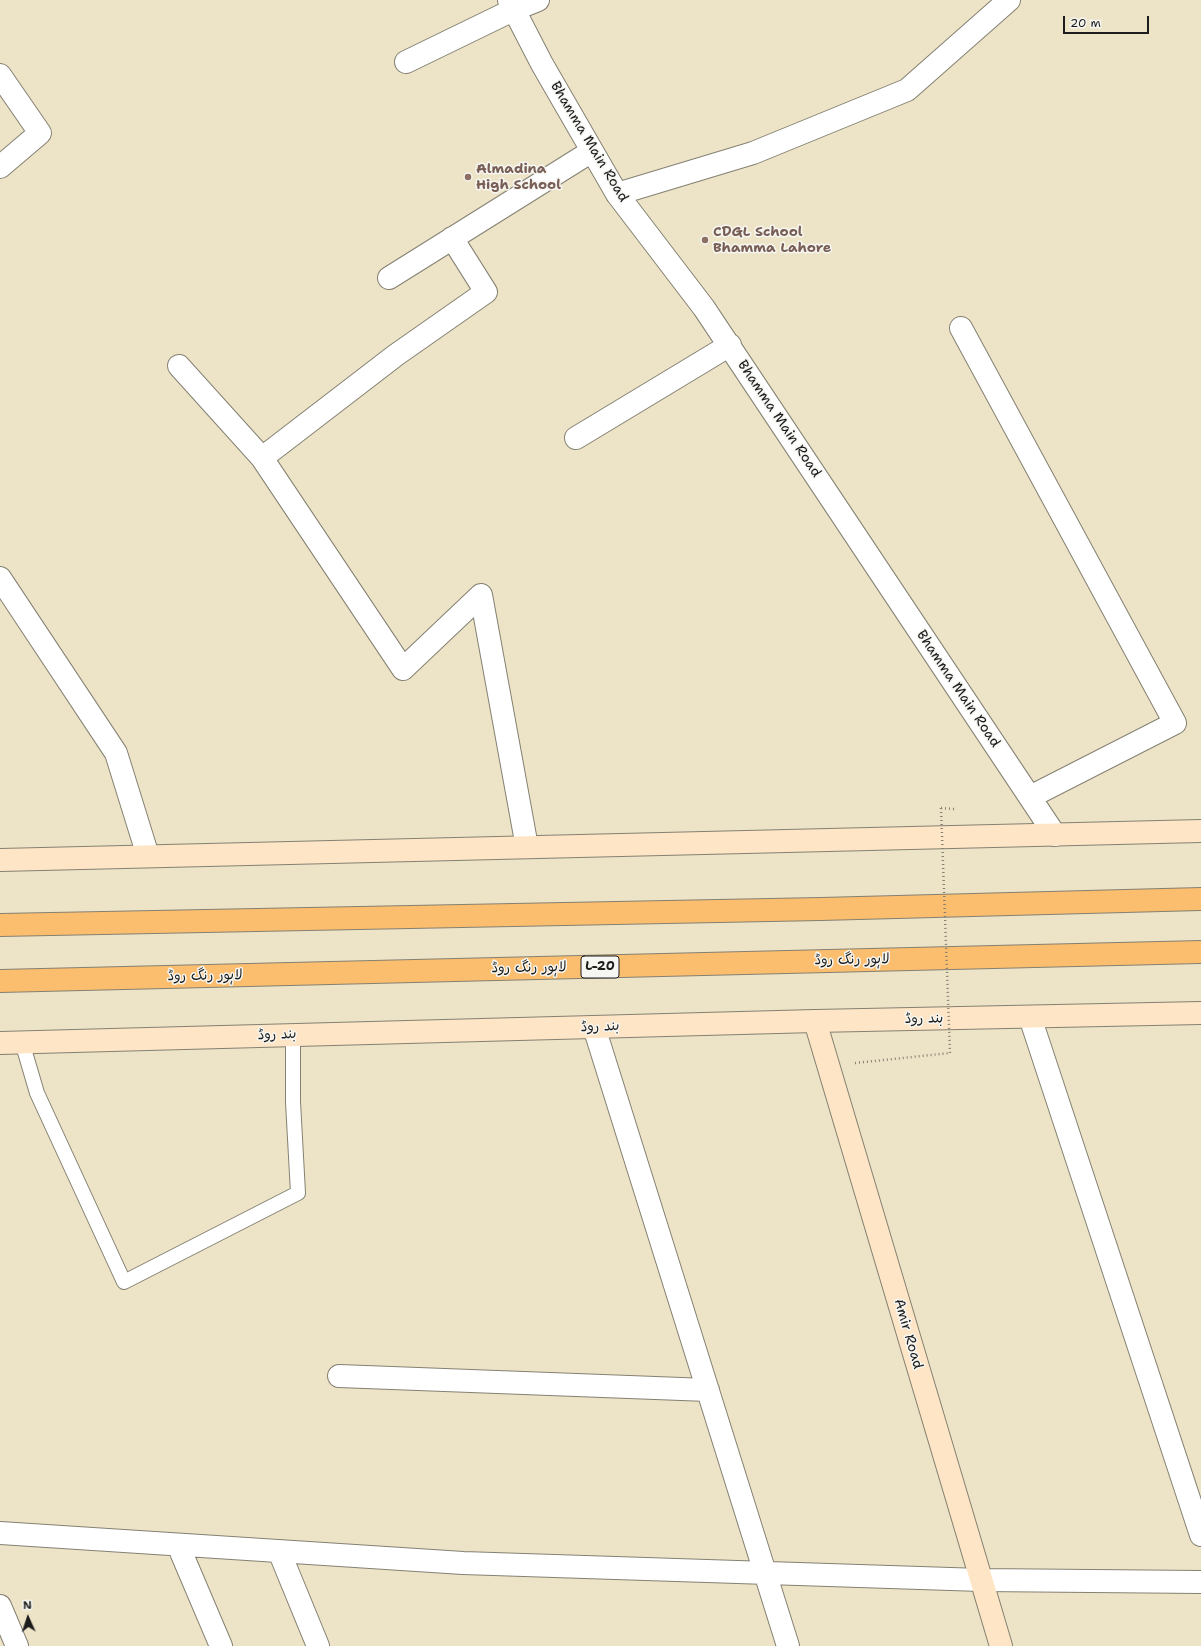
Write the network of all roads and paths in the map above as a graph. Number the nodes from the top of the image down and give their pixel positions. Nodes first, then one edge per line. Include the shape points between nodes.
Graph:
1 (538, 0) edge
2 (1009, 0) edge
3 (511, 5) edge
4 (406, 62) dead end
5 (0, 75) edge
6 (592, 151) junction
7 (0, 167) edge
8 (617, 194) junction
9 (452, 238) junction
10 (389, 278) dead end
11 (961, 328) dead end
12 (730, 345) junction
13 (179, 366) dead end
14 (576, 438) dead end
15 (262, 458) junction
16 (0, 578) edge
17 (1030, 797) junction
18 (941, 808) dead end
19 (1201, 831) edge
20 (1056, 835) junction
21 (527, 847) junction
22 (148, 856) junction
23 (0, 860) edge
24 (1201, 899) edge
25 (0, 925) edge
26 (1201, 952) edge
27 (0, 981) edge
28 (1201, 1013) edge
29 (1030, 1016) junction
30 (816, 1021) junction
31 (594, 1027) junction
32 (293, 1035) junction
33 (22, 1042) junction
34 (0, 1043) edge
35 (872, 1060) dead end
36 (339, 1376) dead end
37 (708, 1390) junction
38 (0, 1533) edge
39 (1201, 1536) edge
40 (178, 1545) junction
41 (279, 1551) junction
42 (766, 1573) junction
43 (981, 1580) junction
44 (1201, 1582) edge
45 (0, 1606) edge
46 (17, 1646) edge
47 (221, 1646) edge
48 (318, 1646) edge
49 (788, 1646) edge
50 (1000, 1646) edge

1 - 3 street
2 - 8 street via 907,90 753,153
3 - 4 street
3 - 6 street, Bhamma Main Road
5 - 7 street via 40,133
6 - 8 street, Bhamma Main Road
6 - 9 street
8 - 12 street, Bhamma Main Road
9 - 10 street
9 - 15 street via 486,292 396,355
11 - 17 street via 1175,723
12 - 14 street
12 - 17 street, Bhamma Main Road
13 - 15 street
15 - 21 street via 403,669 482,595
16 - 22 street via 116,753
17 - 20 street, Bhamma Main Road
18 - 35 path, bridge via 950,1053
19 - 20 main road
20 - 21 main road
21 - 22 main road
22 - 23 main road
24 - 25 highway
26 - 27 highway, لاہور رنگ روڈ / L-20
28 - 29 main road, بند روڈ
29 - 30 main road, بند روڈ
29 - 39 street
30 - 31 main road, بند روڈ
30 - 43 main road, Amir Road
31 - 32 main road, بند روڈ
31 - 37 street
32 - 33 main road, بند روڈ
32 - 33 lane via 293,1102 298,1193 124,1282 37,1093
33 - 34 main road, بند روڈ
36 - 37 street
37 - 42 street
38 - 40 street
40 - 41 street
40 - 47 street
41 - 42 street via 463,1563
41 - 48 street
42 - 43 street
42 - 49 street
43 - 44 street
43 - 50 main road, Amir Road
45 - 46 street

